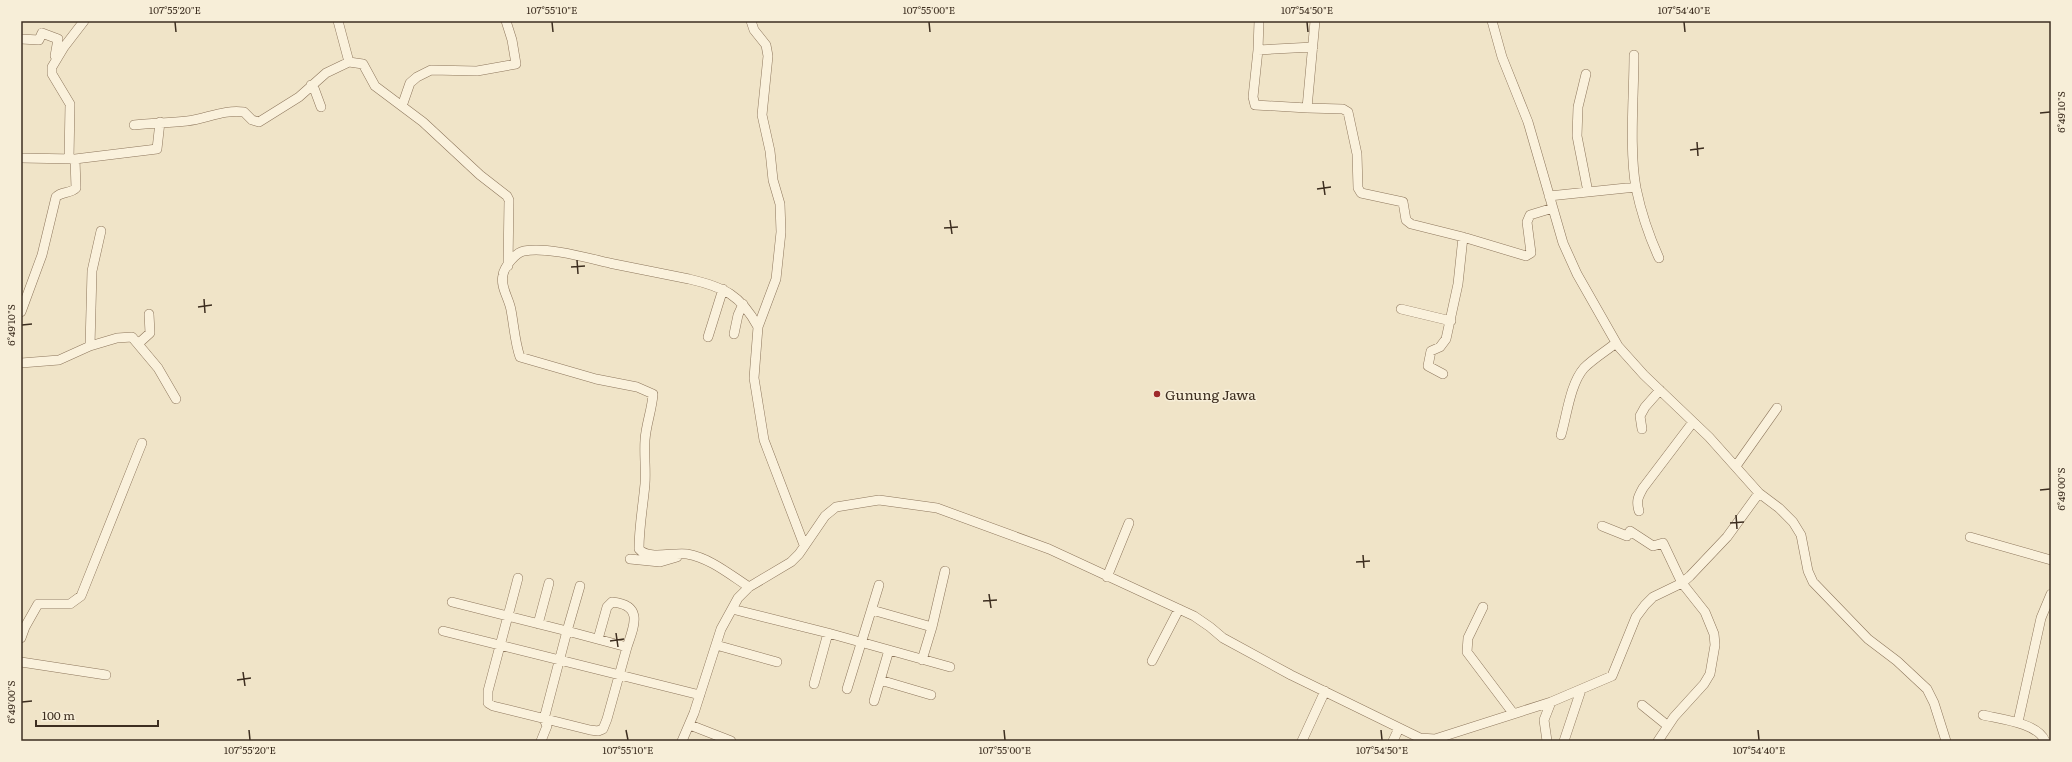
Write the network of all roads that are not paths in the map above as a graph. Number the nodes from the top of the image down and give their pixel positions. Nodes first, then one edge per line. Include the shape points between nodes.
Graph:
1 (84, 21) edge
2 (338, 21) edge
3 (506, 21) edge
4 (751, 21) edge
5 (1259, 21) edge
6 (1315, 21) edge
7 (1492, 21) edge
8 (21, 39) edge
9 (1313, 47) junction
10 (1258, 50) junction
11 (1634, 55) dead end
12 (57, 60) junction
13 (349, 62) junction
14 (1586, 74) dead end
15 (311, 85) junction
16 (402, 106) junction
17 (321, 107) dead end
18 (1307, 108) junction
19 (160, 122) junction
20 (134, 125) dead end
21 (21, 158) edge
22 (72, 159) junction
23 (1636, 187) junction
24 (1588, 192) junction
25 (1549, 196) junction
26 (1553, 208) junction
27 (101, 231) dead end
28 (1463, 237) junction
29 (1659, 258) dead end
30 (508, 266) junction
31 (723, 288) junction
32 (743, 304) junction
33 (1401, 309) dead end
34 (21, 312) edge
35 (149, 314) dead end
36 (1451, 321) junction
37 (758, 327) junction
38 (734, 334) dead end
39 (708, 337) dead end
40 (139, 343) junction
41 (1616, 343) junction
42 (90, 346) junction
43 (21, 364) edge
44 (1443, 374) dead end
45 (1660, 390) junction
46 (176, 399) dead end
47 (1778, 408) dead end
48 (1693, 422) junction
49 (1642, 429) dead end
50 (1561, 435) dead end
51 (142, 442) dead end
52 (1736, 466) junction
53 (1759, 494) junction
54 (1639, 511) dead end
55 (1129, 523) dead end
56 (1602, 526) dead end
57 (1970, 537) dead end
58 (804, 545) junction
59 (686, 554) junction
60 (630, 559) dead end
61 (2051, 560) edge
62 (945, 571) dead end
63 (1107, 577) junction
64 (518, 578) dead end
65 (549, 582) dead end
66 (1682, 583) junction
67 (879, 585) dead end
68 (580, 586) dead end
69 (749, 587) junction
70 (2051, 594) edge
71 (452, 602) dead end
72 (1483, 607) dead end
73 (732, 609) junction
74 (1179, 609) junction
75 (872, 610) junction
76 (507, 616) junction
77 (538, 624) junction
78 (932, 627) junction
79 (443, 631) dead end
80 (567, 631) junction
81 (828, 633) junction
82 (21, 638) edge
83 (598, 639) junction
84 (862, 642) junction
85 (716, 645) junction
86 (500, 646) junction
87 (627, 647) junction
88 (889, 650) junction
89 (560, 660) junction
90 (922, 660) junction
91 (1152, 661) dead end
92 (21, 662) edge
93 (777, 662) dead end
94 (950, 667) dead end
95 (106, 675) dead end
96 (619, 675) junction
97 (880, 680) junction
98 (814, 684) dead end
99 (847, 689) dead end
100 (1581, 690) junction
101 (1325, 691) junction
102 (700, 695) junction
103 (931, 695) dead end
104 (874, 701) dead end
105 (1551, 702) junction
106 (1642, 705) dead end
107 (1513, 713) junction
108 (1982, 715) dead end
109 (544, 719) junction
110 (2018, 722) junction
111 (690, 725) junction
112 (1668, 726) junction
113 (1399, 728) junction
114 (541, 741) edge
115 (682, 741) edge
116 (731, 741) edge
117 (1302, 741) edge
118 (1393, 741) edge
119 (1547, 741) edge
120 (1564, 741) edge
121 (1658, 741) edge
122 (1946, 741) edge
123 (2045, 741) edge

1 - 12 street
2 - 13 street
3 - 16 street via 516,64 477,71 430,70 417,76 410,83
4 - 37 street via 754,30 766,45 768,56 762,115 781,218 776,279
5 - 10 street
6 - 9 street
7 - 25 street via 1502,57 1528,122
8 - 12 street via 39,40 42,33 58,39 55,55
9 - 10 street
9 - 18 street
10 - 18 street via 1253,97 1255,105
11 - 23 street
12 - 22 street via 52,67 52,74 70,104
13 - 15 street via 326,73
13 - 16 street via 363,64 374,86
14 - 24 street via 1578,107 1577,136
15 - 17 street
15 - 19 street via 299,97 258,122 244,112 232,111 187,122
16 - 30 street via 509,200
18 - 28 street via 1343,109 1348,112 1357,154 1358,188 1361,193 1403,202 1406,220 1411,224
19 - 20 street
19 - 22 street via 157,149
21 - 22 street
22 - 34 street via 76,188 56,197 42,255
23 - 24 street
23 - 29 street via 1646,225
24 - 25 street
25 - 26 street
26 - 28 street via 1530,215 1527,222 1531,253 1526,256
26 - 41 street via 1563,243 1577,274
27 - 42 street via 92,272
28 - 36 street
30 - 31 street via 516,255 534,250 573,255
30 - 59 street via 503,274 502,283 510,301 520,357 596,379 637,387 653,394 645,440 645,482 639,526 639,549 646,554
31 - 32 street via 735,295
31 - 39 street
32 - 37 street
32 - 38 street
33 - 36 street
35 - 40 street via 150,333
36 - 44 street via 1446,340 1431,352 1428,360 1428,366
37 - 58 street via 754,378 764,440
40 - 42 street via 132,337
40 - 46 street via 158,368
41 - 45 street
41 - 50 street via 1578,376
42 - 43 street via 58,360
45 - 48 street
45 - 49 street via 1640,416
47 - 52 street
48 - 52 street
48 - 54 street via 1643,488 1638,497
51 - 82 street via 81,596 70,604 38,604
52 - 53 street
53 - 66 street via 1727,537
53 - 122 street via 1779,508 1793,522 1801,535 1808,571 1813,582 1868,639 1927,689
55 - 63 street
56 - 66 street via 1627,536 1630,531 1653,546 1663,543
57 - 61 street
58 - 63 street via 825,516 836,507 879,500 937,508 1049,549
58 - 69 street via 791,562
59 - 60 street via 660,562
59 - 69 street via 706,559
62 - 78 street
63 - 74 street
64 - 76 street
65 - 77 street
66 - 100 street via 1653,597 1636,616 1612,676
66 - 112 street via 1705,612 1710,623 1714,634 1714,664 1704,684
67 - 75 street
68 - 80 street
69 - 73 street
70 - 110 street via 2041,618
71 - 76 street
72 - 107 street via 1468,638 1467,652
73 - 81 street
73 - 85 street
74 - 91 street
74 - 101 street via 1210,627 1223,638
75 - 78 street
75 - 84 street
76 - 77 street
76 - 86 street
77 - 80 street
78 - 90 street
79 - 86 street
80 - 83 street
80 - 89 street
81 - 84 street
81 - 98 street
83 - 87 street
83 - 87 street via 607,607 612,602 620,603 629,608 636,622
84 - 88 street
84 - 99 street
85 - 93 street
85 - 102 street
86 - 89 street
86 - 109 street via 488,691 488,703
87 - 96 street
88 - 90 street
88 - 97 street
89 - 96 street
89 - 109 street
90 - 94 street
92 - 95 street
96 - 102 street
96 - 109 street via 603,729 590,730
97 - 103 street
97 - 104 street
100 - 105 street
100 - 120 street
101 - 113 street
101 - 117 street
102 - 111 street
105 - 107 street
105 - 119 street via 1544,720
106 - 112 street
107 - 113 street via 1435,739 1420,738
108 - 110 street
109 - 114 street via 547,726
110 - 123 street via 2037,731
111 - 115 street
111 - 116 street
112 - 121 street
113 - 118 street

